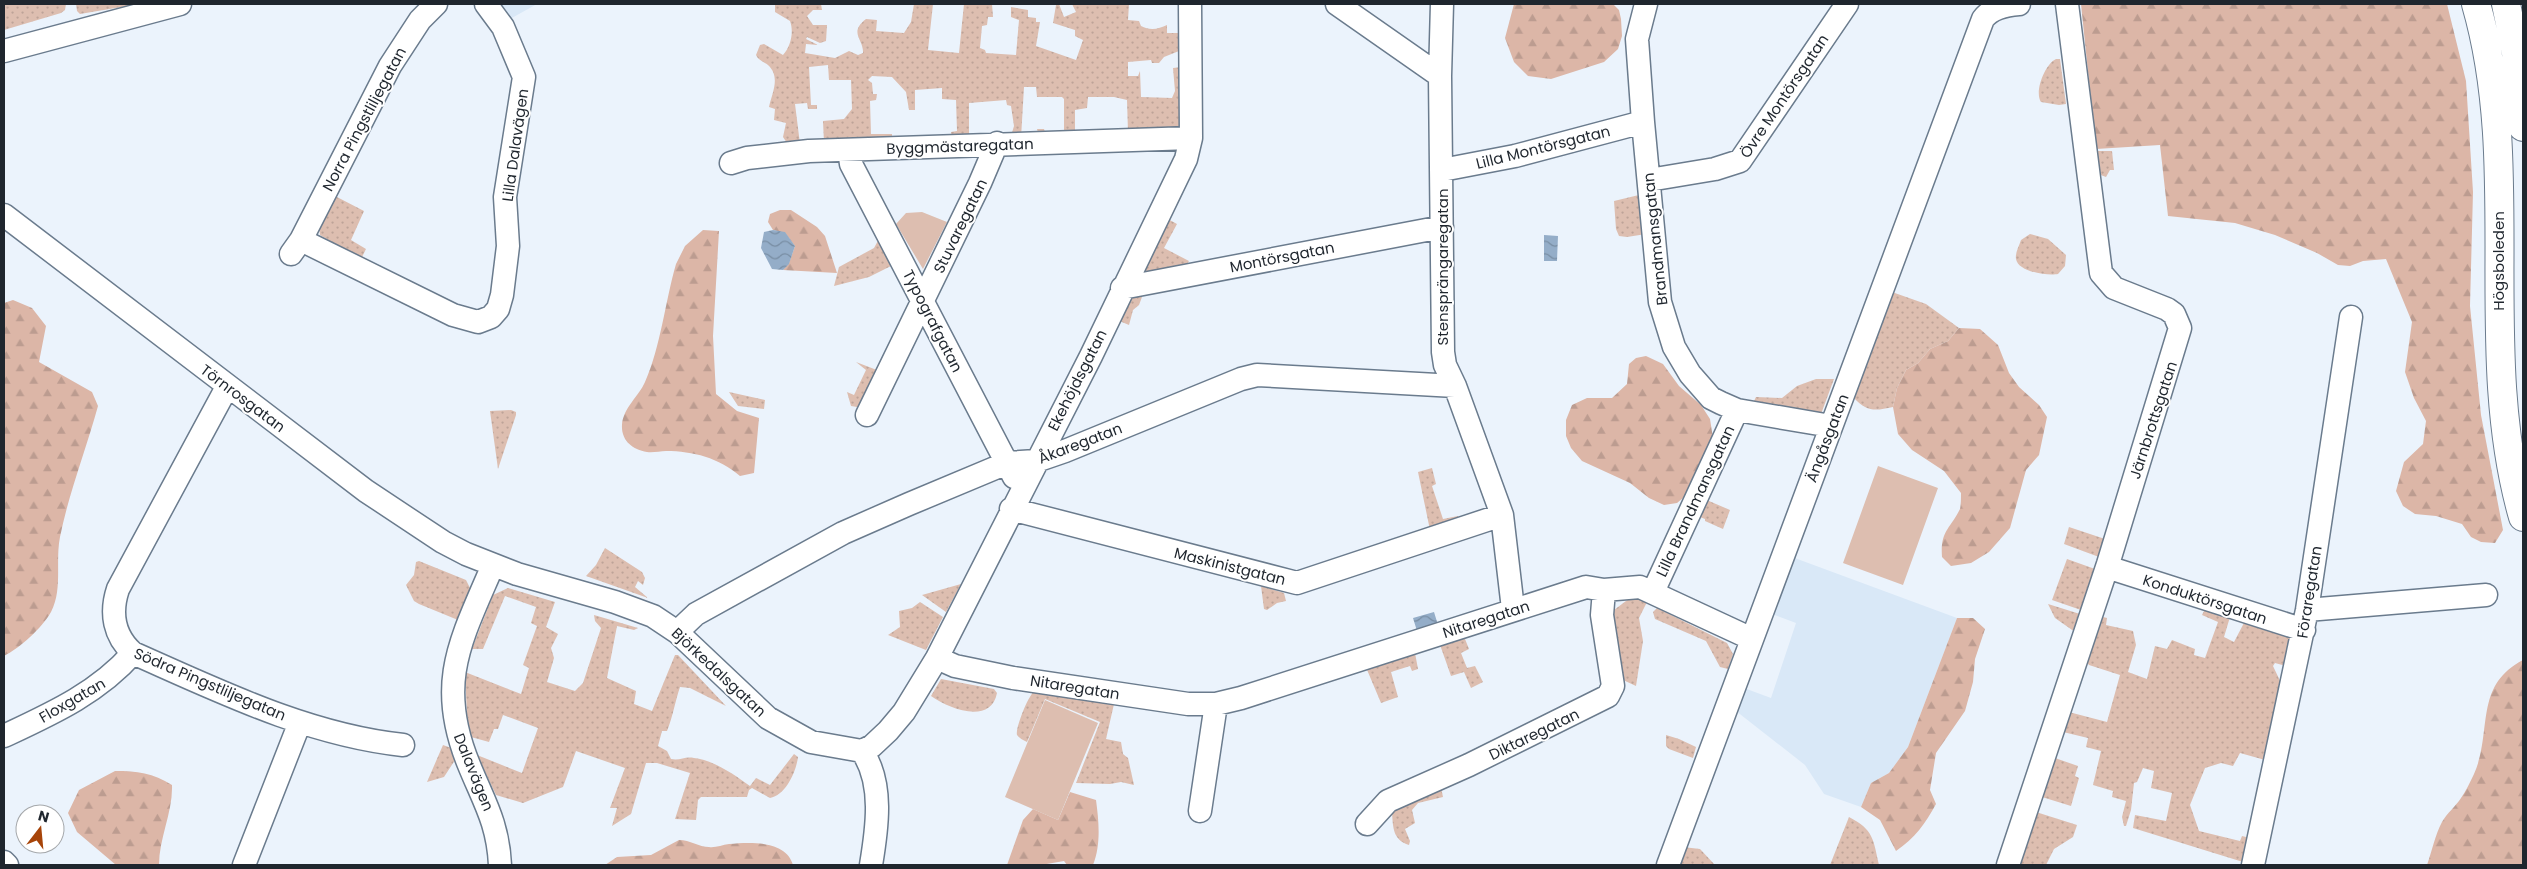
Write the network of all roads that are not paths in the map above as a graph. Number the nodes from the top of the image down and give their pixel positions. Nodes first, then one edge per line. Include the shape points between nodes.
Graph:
1 (180, 4) edge
2 (436, 4) edge
3 (486, 4) edge
4 (1190, 4) edge
5 (1336, 4) edge
6 (1442, 4) edge
7 (1646, 4) edge
8 (1847, 4) edge
9 (2019, 4) edge
10 (2067, 4) edge
11 (2476, 4) edge
12 (2506, 4) edge
13 (1987, 8) edge
14 (4, 51) edge
15 (1440, 76) junction
16 (1643, 122) junction
17 (2523, 127) edge
18 (1191, 138) junction
19 (997, 143) junction
20 (849, 150) junction
21 (731, 163) dead end
22 (1442, 170) junction
23 (1649, 180) junction
24 (4, 215) edge
25 (1442, 227) junction
26 (1122, 288) junction
27 (922, 304) junction
28 (2351, 317) dead end
29 (487, 320) joint
30 (1455, 386) junction
31 (227, 387) junction
32 (1737, 410) junction
33 (867, 415) dead end
34 (1831, 426) junction
35 (1036, 461) junction
36 (1006, 463) junction
37 (1016, 500) junction
38 (1502, 515) junction
39 (2523, 517) edge
40 (492, 565) junction
41 (2107, 566) junction
42 (1604, 590) junction
43 (1653, 592) junction
44 (2486, 595) dead end
45 (1512, 610) junction
46 (2306, 620) junction
47 (677, 632) junction
48 (1752, 640) junction
49 (133, 653) junction
50 (937, 658) junction
51 (1216, 704) junction
52 (300, 722) junction
53 (4, 736) edge
54 (403, 745) dead end
55 (862, 751) junction
56 (1200, 811) dead end
57 (1367, 824) dead end
58 (4, 862) edge
59 (7, 865) edge
60 (244, 865) edge
61 (500, 865) edge
62 (871, 865) edge
63 (1668, 865) edge
64 (2008, 865) edge
65 (2253, 865) edge

1 - 14 street
2 - 29 street, Norra Pingstliljegatan via 420,20 390,66 296,247 453,315 478,322
3 - 29 street, Lilla Dalavägen via 503,27 524,77 504,198 508,246 502,295 498,309
4 - 18 street, Ekehöjdsgatan
5 - 15 street
6 - 15 street, Stensprängaregatan
7 - 16 street, Brandmansgatan via 1637,39
8 - 23 street, Övre Montörsgatan via 1740,161 1715,169
9 - 13 street, Ängåsgatan
10 - 41 street, Järnbrottsgatan via 2100,273 2114,288 2174,314 2180,328
11 - 39 main road, Högsboleden via 2490,64 2495,110 2502,404 2510,467
12 - 17 main road via 2516,53
13 - 34 street, Ängåsgatan
15 - 22 street, Stensprängaregatan
16 - 22 street, Lilla Montörsgatan via 1516,156
16 - 23 street, Brandmansgatan
18 - 19 street, Byggmästaregatan
18 - 26 street, Ekehöjdsgatan via 1186,159
19 - 20 street, Byggmästaregatan
19 - 27 street, Stuvaregatan
20 - 21 street, Byggmästaregatan via 773,155
20 - 27 street, Typografgatan via 851,164
22 - 25 street, Stensprängaregatan
23 - 32 street, Brandmansgatan via 1660,302 1674,347 1690,374 1711,398
24 - 31 street, Törnrosgatan
25 - 26 street, Montörsgatan
25 - 30 street, Stensprängaregatan via 1441,336 1445,365
26 - 35 street, Ekehöjdsgatan via 1091,356
27 - 33 street, Stuvaregatan
27 - 36 street, Typografgatan
28 - 46 street, Föraregatan
30 - 35 street, Åkaregatan via 1257,376 1219,386
30 - 38 street, Stensprängaregatan
31 - 40 street, Törnrosgatan via 389,508 443,542
31 - 49 street, Södra Pingstliljegatan via 118,589 114,616 123,644
32 - 34 street, Brandmansgatan
32 - 43 street, Lilla Brandmansgatan
34 - 48 street, Ängåsgatan
35 - 36 street, Åkaregatan
35 - 37 street, Ekehöjdsgatan
36 - 37 street, Typografgatan
36 - 47 street, Åkaregatan via 843,533 696,614
37 - 38 street, Maskinistgatan via 1297,583
37 - 50 street, Ekehöjdsgatan
38 - 45 street, Stensprängaregatan
40 - 47 street, Björkedalsgatan via 630,607
40 - 61 street, Dalavägen via 457,653 452,702 456,732 492,816
41 - 46 street, Konduktörsgatan
41 - 64 street, Järnbrottsgatan
42 - 43 street, Nitaregatan via 1630,586
42 - 45 street, Nitaregatan via 1579,588
42 - 57 street, Diktaregatan via 1602,615 1613,686 1608,696 1388,801
43 - 48 street, Nitaregatan
44 - 46 street, Konduktörsgatan
45 - 51 street, Nitaregatan via 1304,679
46 - 65 street, Föraregatan
47 - 55 street, Björkedalsgatan via 768,718 811,742
48 - 63 street, Ängåsgatan
49 - 52 street, Södra Pingstliljegatan
49 - 53 street, Floxgatan via 103,684
50 - 51 street, Nitaregatan via 955,666 1013,678 1188,704
50 - 55 street, Ekehöjdsgatan via 888,732
51 - 56 street
52 - 54 street, Södra Pingstliljegatan via 361,739
52 - 60 street
55 - 62 street via 874,773 876,789
58 - 59 street

